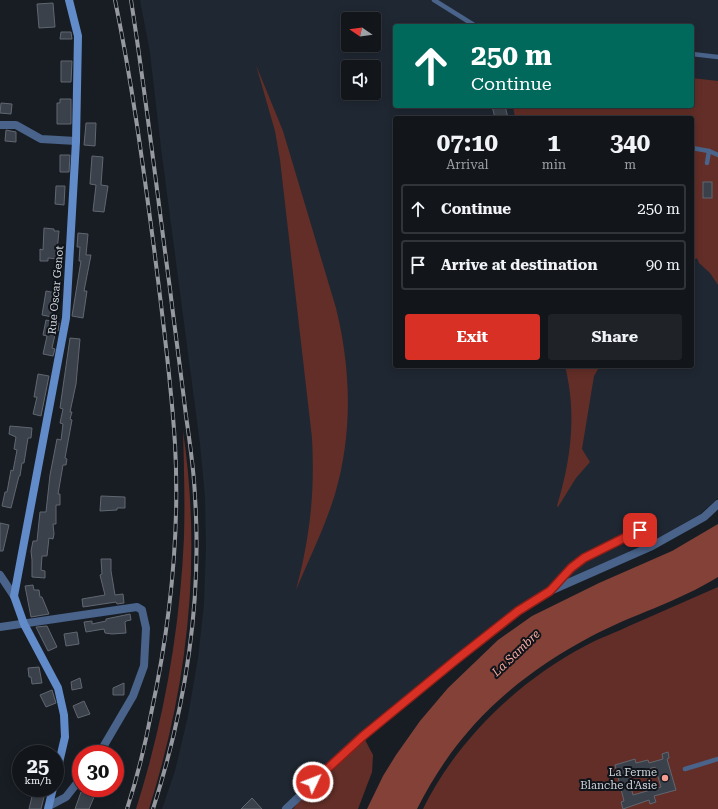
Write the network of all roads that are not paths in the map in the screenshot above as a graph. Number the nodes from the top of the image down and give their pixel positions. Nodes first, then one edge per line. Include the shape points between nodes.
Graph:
1 (69, 0) edge
2 (434, 0) edge
3 (472, 24) edge
4 (694, 54) edge
5 (718, 57) edge
6 (0, 124) edge
7 (76, 141) junction
8 (694, 148) edge
9 (709, 151) junction
10 (718, 155) edge
11 (707, 163) dead end
12 (718, 504) edge
13 (640, 530) dead end
14 (0, 575) edge
15 (550, 591) junction
16 (14, 596) junction
17 (24, 624) junction
18 (0, 627) edge
19 (63, 745) edge
20 (104, 745) edge
21 (718, 759) edge
22 (685, 769) dead end
23 (72, 789) edge
24 (51, 797) edge
25 (48, 808) edge
26 (286, 809) edge

1 - 7 street, Rue Oscar Genot via 78,36
2 - 3 lane
4 - 5 lane
6 - 7 street via 16,125 40,139
7 - 16 street, Rue Oscar Genot via 66,318
8 - 9 lane
9 - 10 lane
9 - 11 lane
12 - 15 street via 704,517 652,546
13 - 15 lane via 584,558
14 - 16 street
15 - 26 street via 506,620 389,714
16 - 17 street
17 - 18 street
17 - 19 street via 58,688 64,715
17 - 20 street via 137,607 142,610 146,628 144,666 133,696
21 - 22 lane
23 - 25 street via 66,797
24 - 25 street

